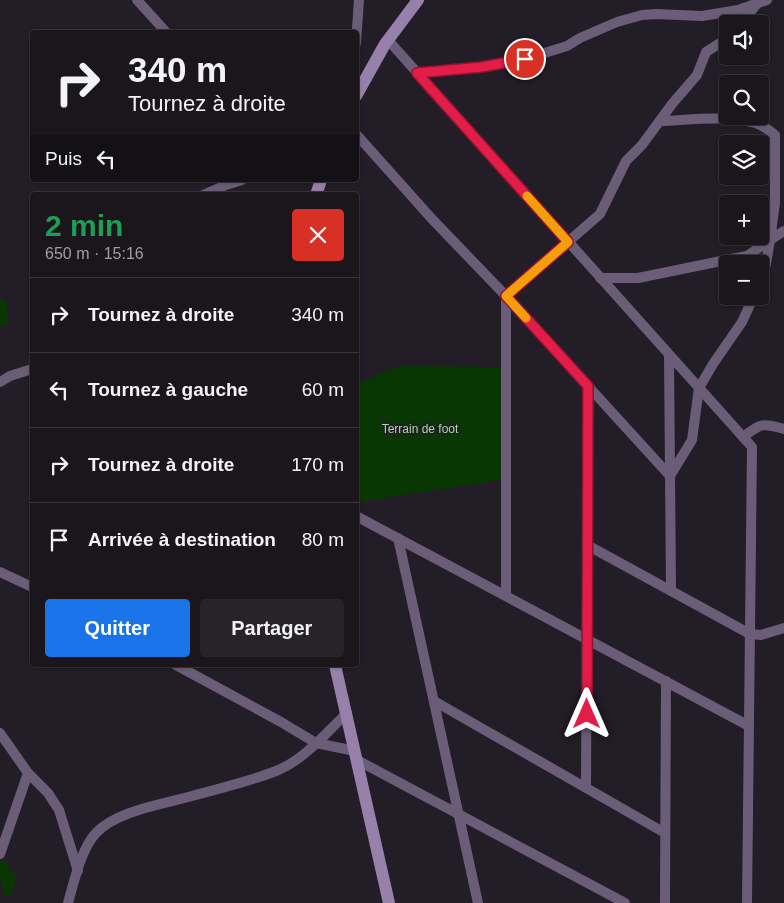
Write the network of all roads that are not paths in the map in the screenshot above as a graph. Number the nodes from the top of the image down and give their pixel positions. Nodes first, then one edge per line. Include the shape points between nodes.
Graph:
1 (137, 0) edge
2 (360, 0) edge
3 (418, 0) edge
4 (767, 0) edge
5 (757, 4) junction
6 (748, 15) edge
7 (164, 30) edge
8 (357, 30) edge
9 (388, 40) junction
10 (719, 44) edge
11 (417, 73) junction
12 (359, 91) edge
13 (660, 121) junction
14 (359, 137) edge
15 (236, 182) edge
16 (210, 192) edge
17 (784, 231) edge
18 (770, 240) junction
19 (568, 242) junction
20 (768, 255) edge
21 (600, 278) junction
22 (506, 296) junction
23 (750, 305) edge
24 (669, 355) junction
25 (30, 370) edge
26 (0, 382) edge
27 (588, 386) junction
28 (699, 388) junction
29 (784, 429) edge
30 (743, 437) junction
31 (670, 476) junction
32 (359, 518) edge
33 (398, 538) junction
34 (587, 546) junction
35 (0, 572) edge
36 (30, 586) edge
37 (671, 591) junction
38 (506, 596) junction
39 (784, 628) edge
40 (750, 634) junction
41 (587, 639) junction
42 (180, 667) edge
43 (336, 667) edge
44 (666, 681) junction
45 (434, 701) junction
46 (347, 713) junction
47 (749, 726) junction
48 (0, 733) edge
49 (316, 743) junction
50 (356, 755) junction
51 (28, 773) junction
52 (586, 788) junction
53 (459, 814) junction
54 (665, 833) junction
55 (0, 854) edge
56 (78, 872) junction
57 (68, 903) edge
58 (389, 903) edge
59 (478, 903) edge
60 (625, 903) edge
61 (665, 903) edge
62 (747, 903) edge

1 - 7 street
2 - 8 street
3 - 9 main road
4 - 5 street
5 - 6 street
5 - 11 street via 702,16 642,15 617,22 568,46 525,59
9 - 11 street
9 - 12 main road
10 - 13 street via 706,52 697,75
11 - 19 street
13 - 18 street via 732,119 764,126 775,135 775,202
13 - 19 street via 626,161 600,214
14 - 22 street
15 - 16 street
17 - 18 street
18 - 20 street
18 - 21 street via 746,256 638,278
19 - 21 street
19 - 22 street
21 - 24 street
22 - 27 street
22 - 38 street
23 - 28 street
24 - 28 street
24 - 31 street
25 - 26 street
27 - 31 street
27 - 34 street
28 - 30 street
28 - 31 street via 692,440
29 - 30 street via 760,425
30 - 40 street via 752,447
31 - 37 street
32 - 33 street
33 - 38 street
33 - 45 street
34 - 37 street
34 - 41 street
35 - 36 street
37 - 40 street
38 - 41 street
39 - 40 street via 761,635
40 - 47 street
41 - 44 street
41 - 52 street
42 - 49 street
43 - 46 main road
44 - 47 street
44 - 54 street
45 - 52 street
45 - 53 street
46 - 49 street
46 - 50 main road
47 - 62 street
48 - 51 street
49 - 50 street
49 - 56 street via 278,770 113,820 96,833 86,848
50 - 53 street
50 - 58 main road
51 - 55 street
51 - 56 street via 59,810
52 - 54 street
53 - 59 street
53 - 60 street
54 - 61 street
56 - 57 street

